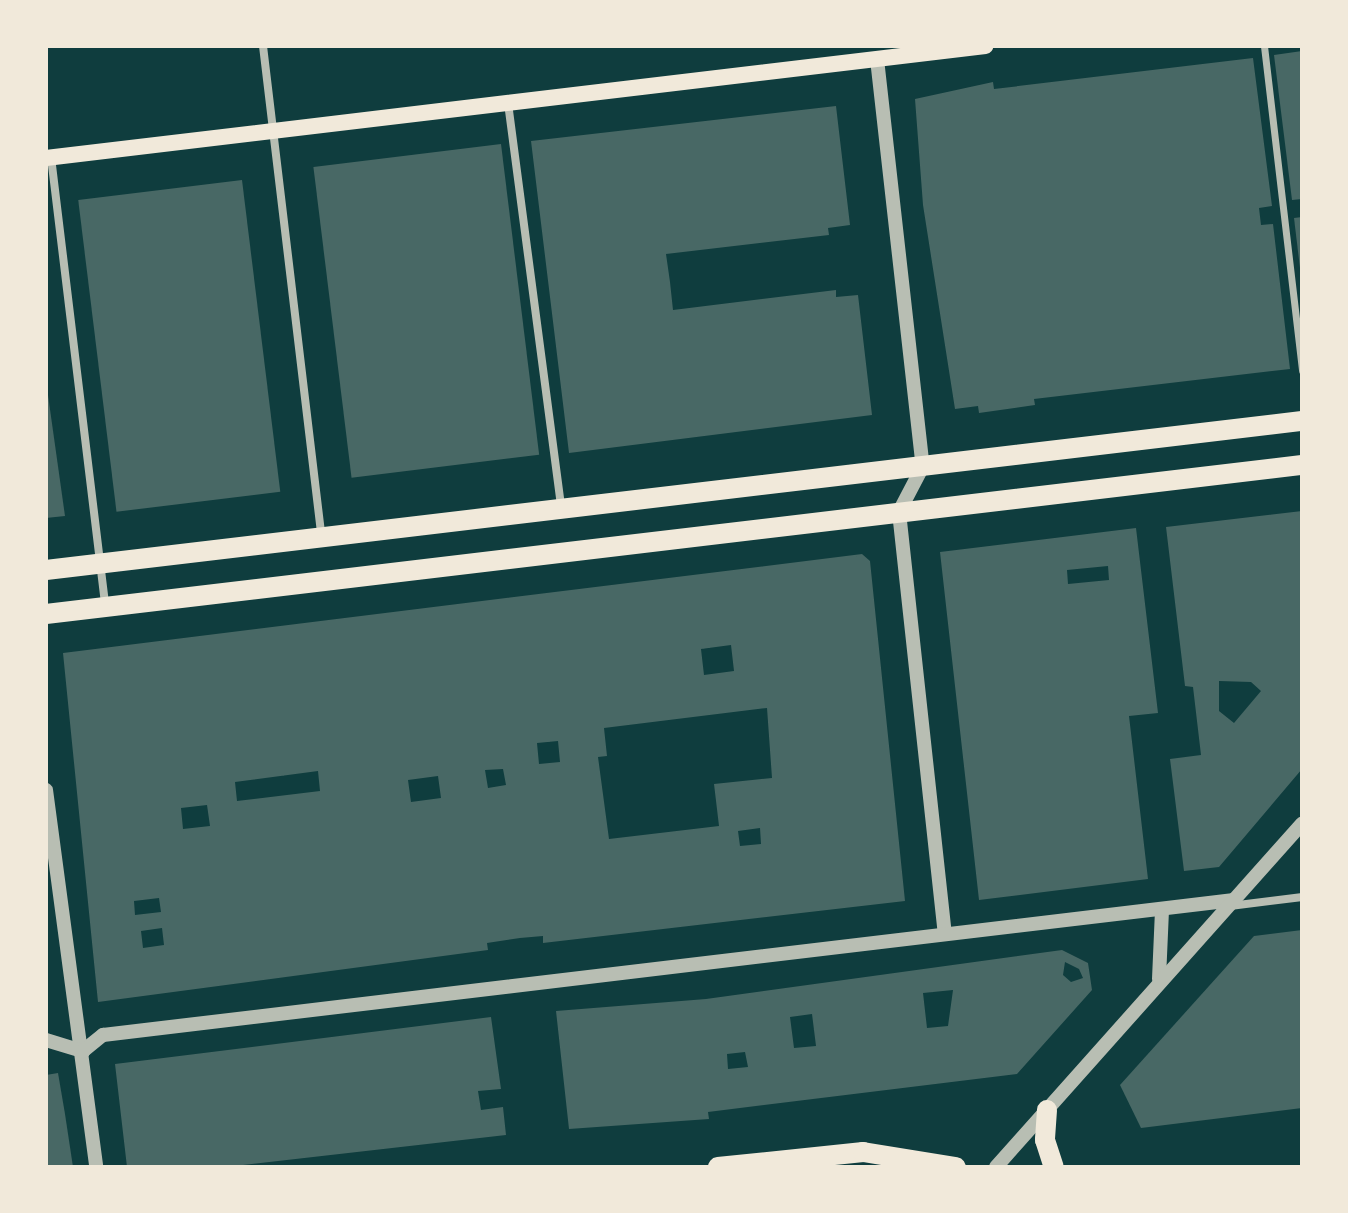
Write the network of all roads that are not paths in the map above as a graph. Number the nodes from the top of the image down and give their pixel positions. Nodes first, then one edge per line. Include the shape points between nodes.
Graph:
1 (263, 46) edge
2 (985, 46) edge
3 (1264, 46) edge
4 (877, 59) junction
5 (508, 103) junction
6 (273, 131) junction
7 (49, 158) edge
8 (1302, 371) edge
9 (1302, 421) edge
10 (1302, 465) edge
11 (923, 466) junction
12 (562, 509) junction
13 (899, 512) junction
14 (321, 537) junction
15 (100, 563) junction
16 (46, 570) edge
17 (105, 607) junction
18 (46, 614) edge
19 (46, 790) edge
20 (1302, 823) edge
21 (1302, 897) edge
22 (1232, 903) junction
23 (1162, 909) junction
24 (945, 934) junction
25 (1154, 990) junction
26 (46, 1040) edge
27 (83, 1051) junction
28 (1047, 1110) junction
29 (96, 1167) edge
30 (718, 1167) edge
31 (956, 1167) edge
32 (996, 1167) edge
33 (1054, 1167) edge

1 - 6 street
2 - 4 main road
3 - 8 street
4 - 5 main road
4 - 11 street
5 - 6 main road
5 - 12 street
6 - 7 main road
6 - 14 street
7 - 15 street
9 - 11 main road
10 - 13 main road
11 - 12 main road
11 - 13 street
12 - 14 main road
13 - 17 main road
13 - 24 street
14 - 15 main road
15 - 16 main road
15 - 17 street
17 - 18 main road
19 - 27 street
20 - 22 street
21 - 22 street
22 - 23 street
22 - 25 street
23 - 24 street
23 - 25 street via 1165,961
24 - 27 street via 103,1035
25 - 28 street
26 - 27 street
27 - 29 street
28 - 32 street
28 - 33 main road via 1045,1140
30 - 31 main road via 863,1152

